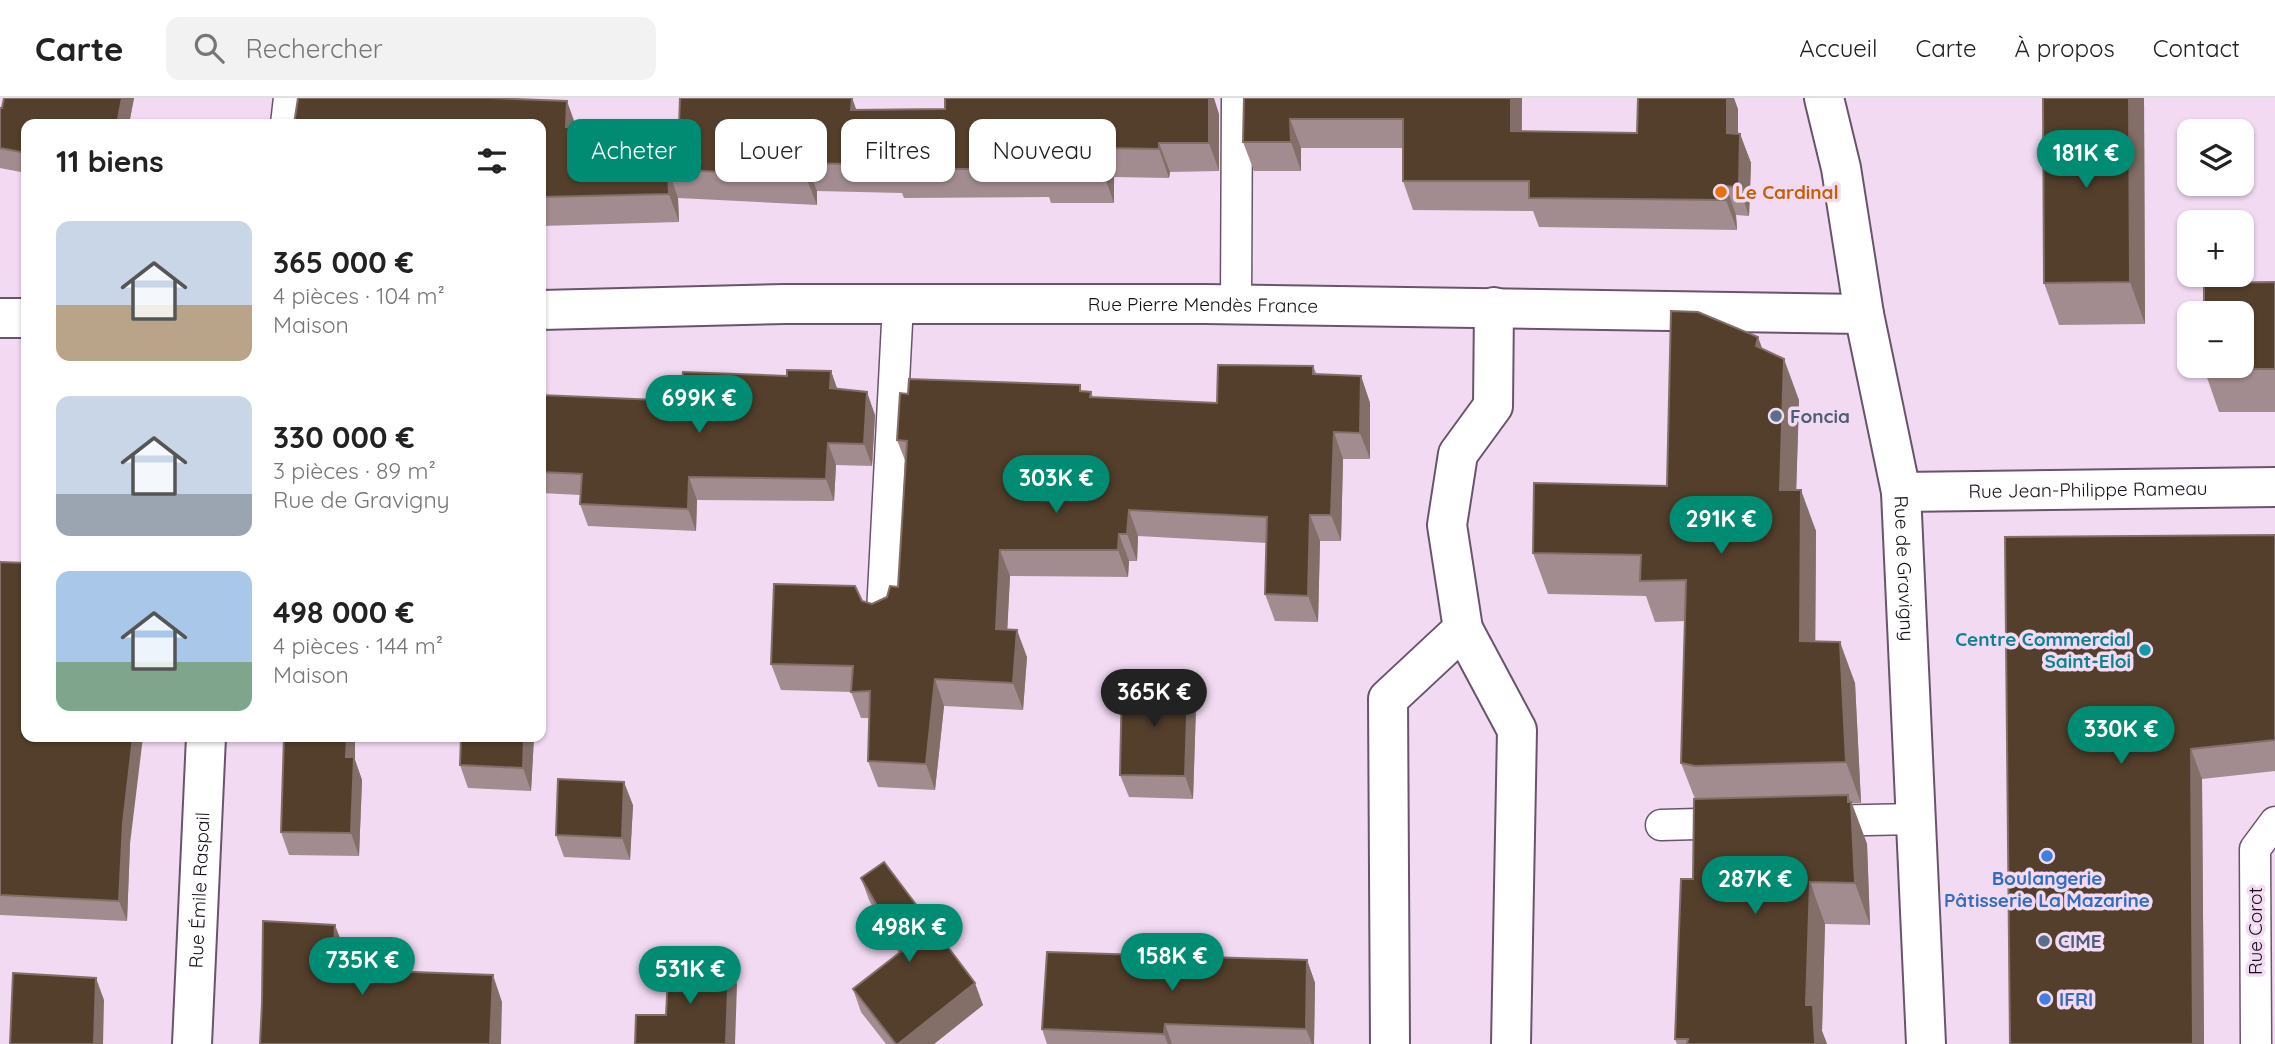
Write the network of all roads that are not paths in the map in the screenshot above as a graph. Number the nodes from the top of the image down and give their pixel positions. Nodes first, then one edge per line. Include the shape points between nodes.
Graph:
1 (289, 98) edge
2 (1237, 98) edge
3 (1824, 98) edge
4 (287, 119) edge
5 (898, 304) junction
6 (1236, 304) junction
7 (1494, 307) junction
8 (546, 310) edge
9 (1864, 314) junction
10 (0, 318) edge
11 (21, 318) edge
12 (2275, 487) edge
13 (1901, 492) junction
14 (882, 613) edge
15 (1463, 629) junction
16 (206, 742) edge
17 (1916, 819) junction
18 (2274, 823) edge
19 (1661, 825) dead end
20 (192, 1044) edge
21 (1390, 1044) edge
22 (1511, 1044) edge
23 (1926, 1044) edge
24 (2256, 1044) edge

1 - 4 lane
2 - 6 lane
3 - 9 street, Rue de Gravigny via 1841,168
5 - 6 street, Rue Pierre Mendès France
5 - 8 street, Rue Pierre Mendès France
5 - 14 lane
6 - 7 street, Rue Pierre Mendès France
7 - 9 street, Rue Pierre Mendès France
7 - 15 street via 1493,407 1458,454 1447,525
9 - 13 street, Rue de Gravigny
10 - 11 street
12 - 13 street, Rue Jean-Philippe Rameau
13 - 17 street, Rue de Gravigny
15 - 21 street via 1388,699
15 - 22 street via 1517,730
16 - 20 street, Rue Émile Raspail
17 - 19 lane
17 - 23 street, Rue de Gravigny
18 - 24 lane, Rue Corot via 2255,849

